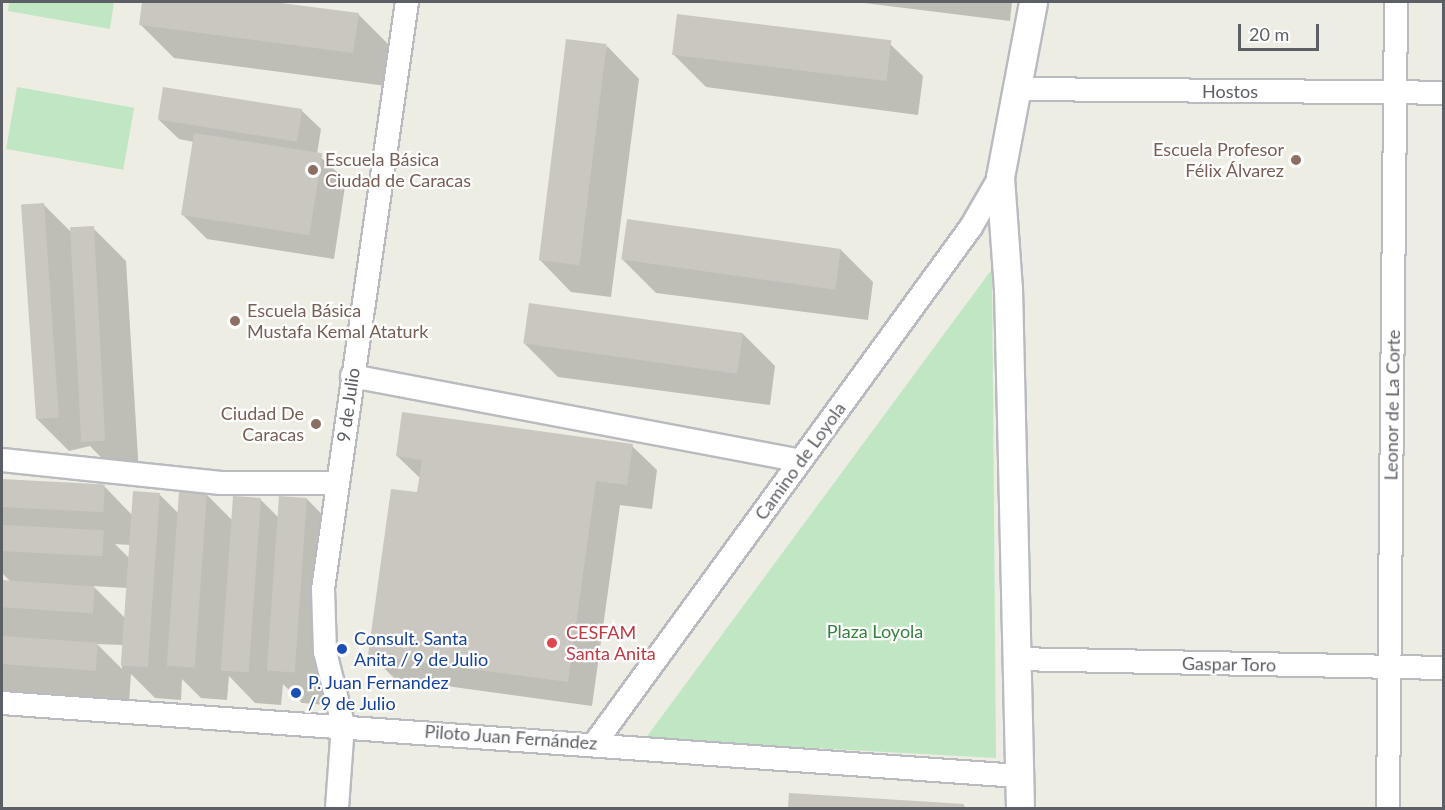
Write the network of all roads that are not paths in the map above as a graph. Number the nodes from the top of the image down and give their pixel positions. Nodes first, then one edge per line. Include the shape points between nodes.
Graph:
1 (407, 2) edge
2 (1033, 2) edge
3 (1396, 2) edge
4 (1016, 89) junction
5 (1395, 92) junction
6 (1443, 93) edge
7 (1000, 177) junction
8 (352, 376) junction
9 (2, 460) edge
10 (800, 461) junction
11 (337, 483) junction
12 (1015, 659) junction
13 (1390, 667) junction
14 (1443, 668) edge
15 (2, 703) edge
16 (343, 724) junction
17 (595, 743) junction
18 (1019, 776) junction
19 (338, 808) edge
20 (1020, 808) edge
21 (1388, 808) edge

1 - 8 street, 9 de Julio
2 - 4 street, Camino de Loyola
3 - 5 street, Leonor de La Corte
4 - 5 street, Hostos
4 - 7 street, Camino de Loyola
5 - 6 street, Hostos
5 - 13 street, Leonor de La Corte
7 - 10 street, Camino de Loyola via 971,227
7 - 12 street, Camino de Loyola via 1008,289
8 - 10 street
8 - 11 street, 9 de Julio
9 - 11 street via 221,483
10 - 17 street, Camino de Loyola
11 - 16 street, 9 de Julio via 322,616 329,676
12 - 13 street, Gaspar Toro
12 - 18 street, Camino de Loyola
13 - 14 street, Gaspar Toro
13 - 21 street, Leonor de La Corte
15 - 16 street, Piloto Juan Fernández
16 - 17 street, Piloto Juan Fernández
16 - 19 street, 9 de Julio
17 - 18 street, Piloto Juan Fernández
18 - 20 street, Camino de Loyola

